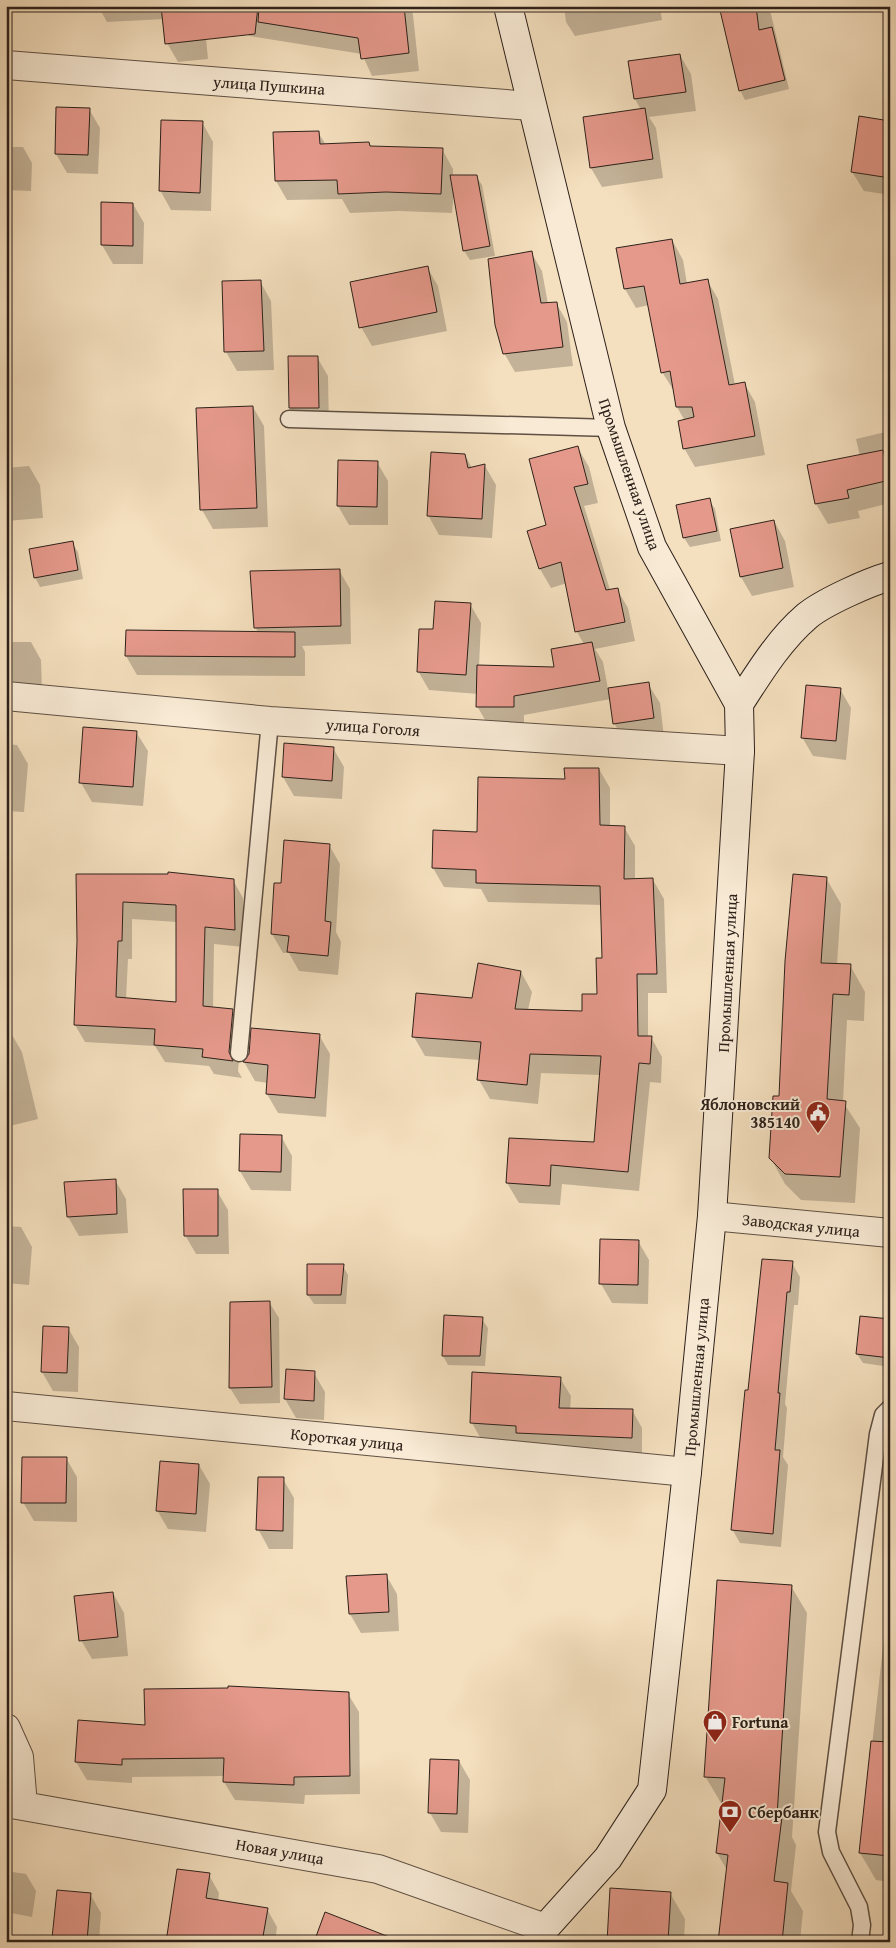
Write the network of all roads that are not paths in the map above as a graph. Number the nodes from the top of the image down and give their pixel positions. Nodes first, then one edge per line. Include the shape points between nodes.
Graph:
1 (508, 6) edge
2 (6, 65) edge
3 (531, 106) junction
4 (289, 419) dead end
5 (611, 428) junction
6 (890, 576) edge
7 (6, 696) edge
8 (739, 704) junction
9 (270, 721) junction
10 (740, 751) junction
11 (239, 1052) dead end
12 (712, 1216) junction
13 (890, 1233) edge
14 (6, 1406) edge
15 (890, 1408) edge
16 (687, 1472) junction
17 (6, 1728) edge
18 (15, 1804) edge
19 (543, 1935) edge
20 (860, 1942) edge

1 - 3 street, Промышленная улица
2 - 3 street, улица Пушкина
3 - 5 street, Промышленная улица
4 - 5 lane
5 - 8 street, Промышленная улица via 652,547
6 - 8 street via 870,582 808,615 770,656
7 - 9 street, улица Гоголя
8 - 10 street, Промышленная улица
9 - 10 street, улица Гоголя
9 - 11 lane
10 - 12 street, Промышленная улица
12 - 13 street, Заводская улица
12 - 16 street, Промышленная улица
14 - 16 street, Короткая улица
15 - 20 lane via 883,1415 878,1434 827,1832 831,1852 859,1906
16 - 19 street, Промышленная улица via 652,1790 608,1858
17 - 18 street via 19,1757
18 - 19 street, Новая улица via 378,1869

